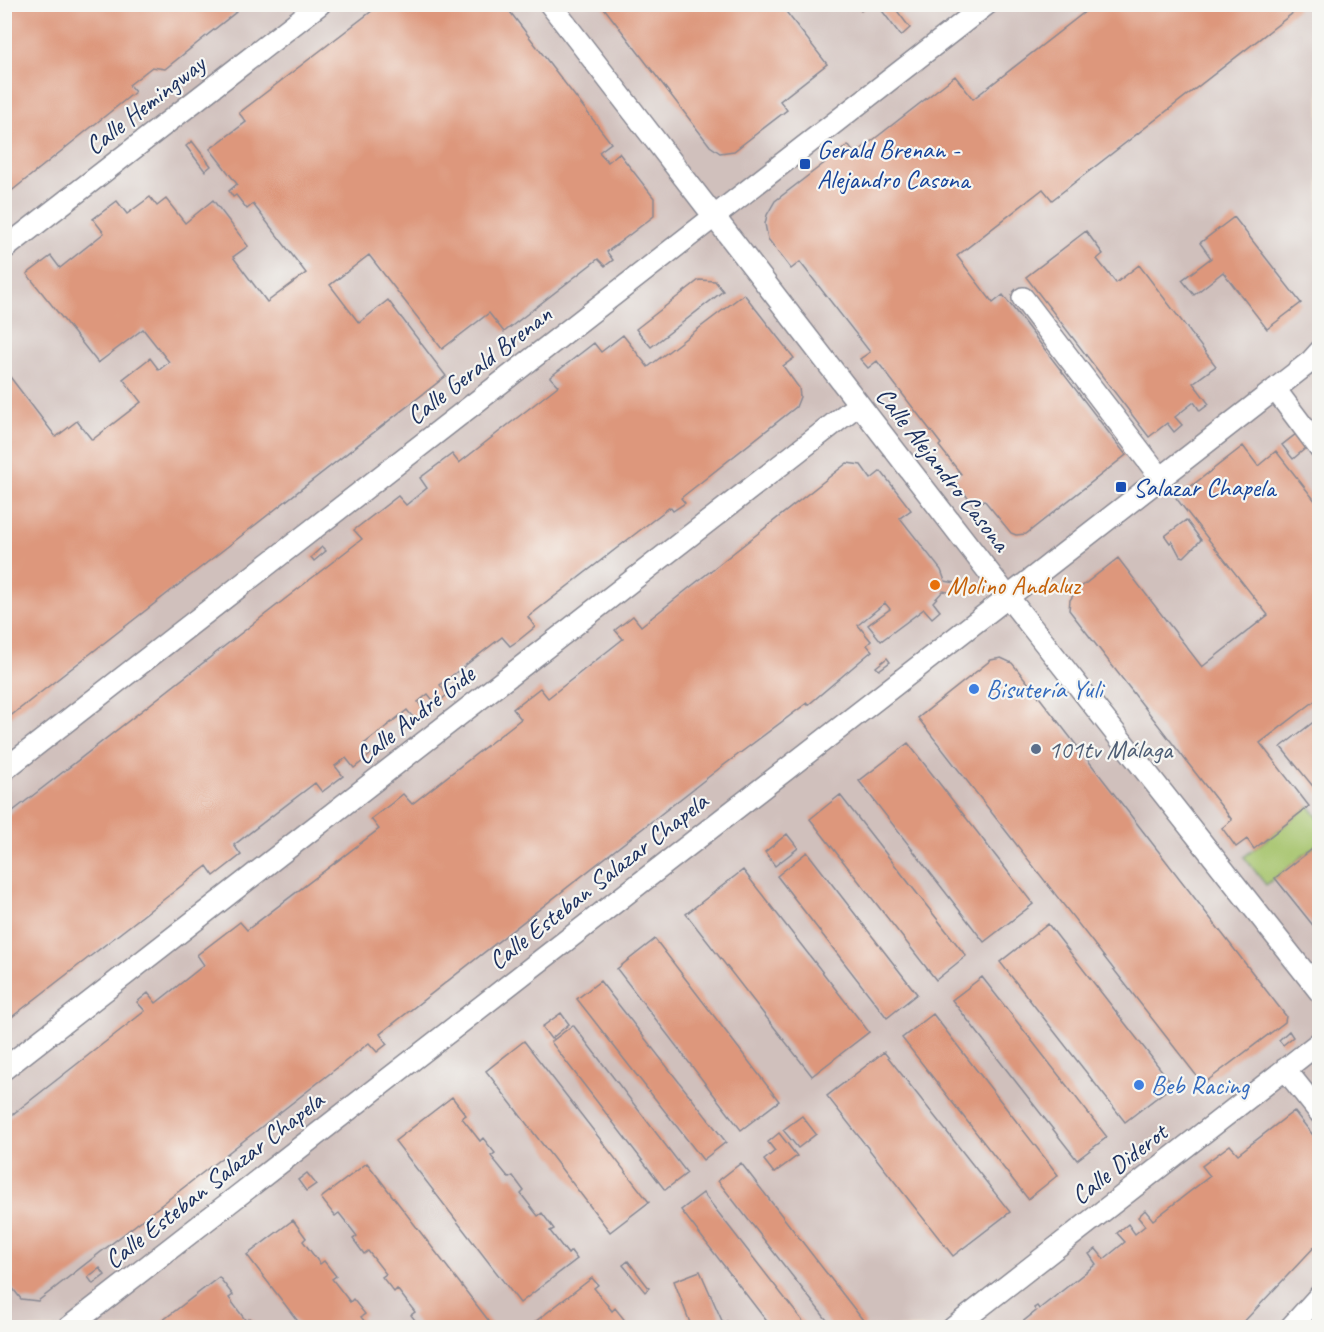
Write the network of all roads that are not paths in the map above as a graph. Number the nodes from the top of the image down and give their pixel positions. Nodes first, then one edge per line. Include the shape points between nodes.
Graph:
1 (320, 4) edge
2 (550, 4) edge
3 (987, 4) edge
4 (715, 215) junction
5 (4, 249) edge
6 (1023, 298) dead end
7 (1317, 357) edge
8 (1275, 389) junction
9 (859, 404) junction
10 (1320, 449) edge
11 (1161, 478) junction
12 (1008, 597) junction
13 (4, 770) edge
14 (1320, 992) edge
15 (1320, 1042) edge
16 (4, 1069) edge
17 (1285, 1069) junction
18 (1317, 1107) edge
19 (1320, 1295) edge
20 (68, 1328) edge
21 (953, 1328) edge
22 (1290, 1328) edge

1 - 5 street, Calle Hemingway
2 - 4 street, Calle Alejandro Casona
3 - 4 street, Calle Gerald Brenan
4 - 9 street, Calle Alejandro Casona
4 - 13 street, Calle Gerald Brenan
6 - 11 street
7 - 8 street, Calle Esteban Salazar Chapela
8 - 10 street
8 - 11 street, Calle Esteban Salazar Chapela
9 - 12 street, Calle Alejandro Casona
9 - 16 street, Calle André Gide
11 - 12 street, Calle Esteban Salazar Chapela
12 - 14 street, Calle Alejandro Casona
12 - 20 street, Calle Esteban Salazar Chapela
15 - 17 street, Calle Diderot
17 - 18 street
17 - 21 street, Calle Diderot
19 - 22 street

